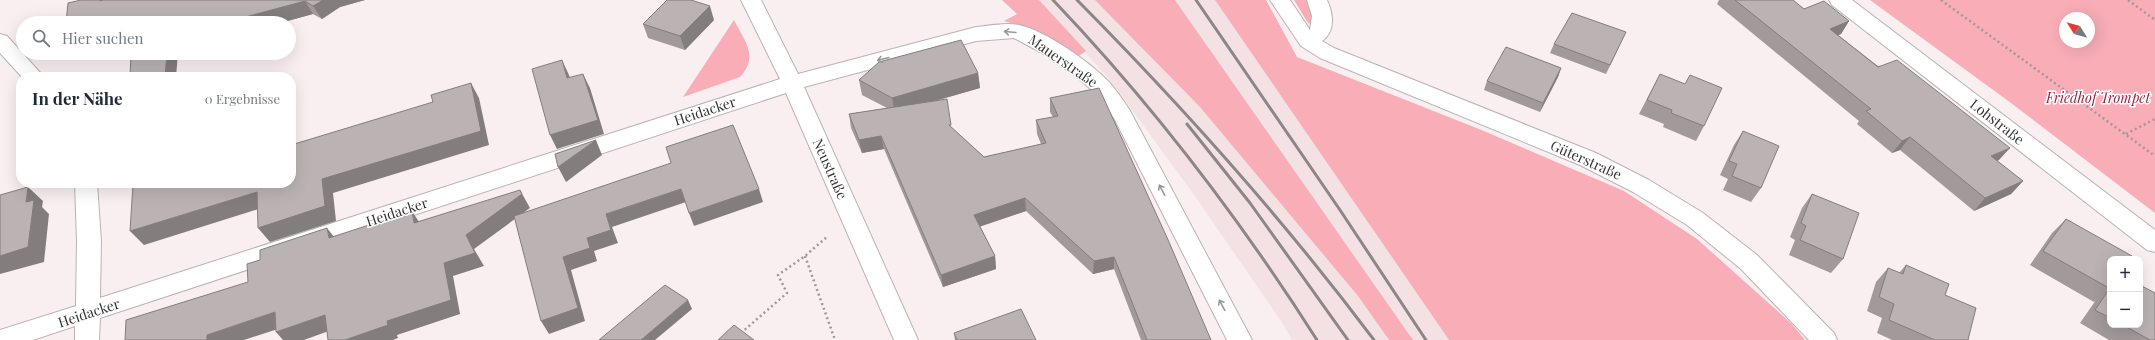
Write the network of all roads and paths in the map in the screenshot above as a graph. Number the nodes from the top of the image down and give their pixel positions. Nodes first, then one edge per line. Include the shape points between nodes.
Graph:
1 (752, 0) edge
2 (1280, 0) edge
3 (1317, 0) edge
4 (1839, 0) edge
5 (1941, 0) edge
6 (2128, 0) edge
7 (2155, 20) edge
8 (0, 41) edge
9 (1308, 41) junction
10 (16, 58) edge
11 (18, 60) edge
12 (29, 72) edge
13 (792, 83) junction
14 (2155, 119) edge
15 (2126, 134) junction
16 (2155, 156) edge
17 (86, 188) edge
18 (851, 216) junction
19 (2155, 243) edge
20 (805, 256) junction
21 (89, 313) junction
22 (739, 335) edge
23 (1, 340) edge
24 (87, 340) edge
25 (835, 340) edge
26 (906, 340) edge
27 (1240, 340) edge
28 (1825, 340) edge

1 - 13 street, Neustraße
2 - 9 street, Güterstraße
3 - 9 street via 1323,13 1323,23 1320,33
4 - 19 street, Lohstraße
5 - 15 path
6 - 7 path
8 - 10 street
9 - 28 street, Güterstraße via 1327,53 1588,159 1642,186 1695,220 1749,262
11 - 12 street
13 - 18 street, Neustraße
13 - 21 street, Heidacker
27 -> 13 street, Mauerstraße via 1122,114 1100,86 1035,39 1020,32 976,34
14 - 15 path
15 - 16 path
17 - 21 street
18 - 20 path
18 - 26 street, Neustraße
20 - 22 path via 778,275 787,292
20 - 25 path
21 - 23 street, Heidacker
21 - 24 street

